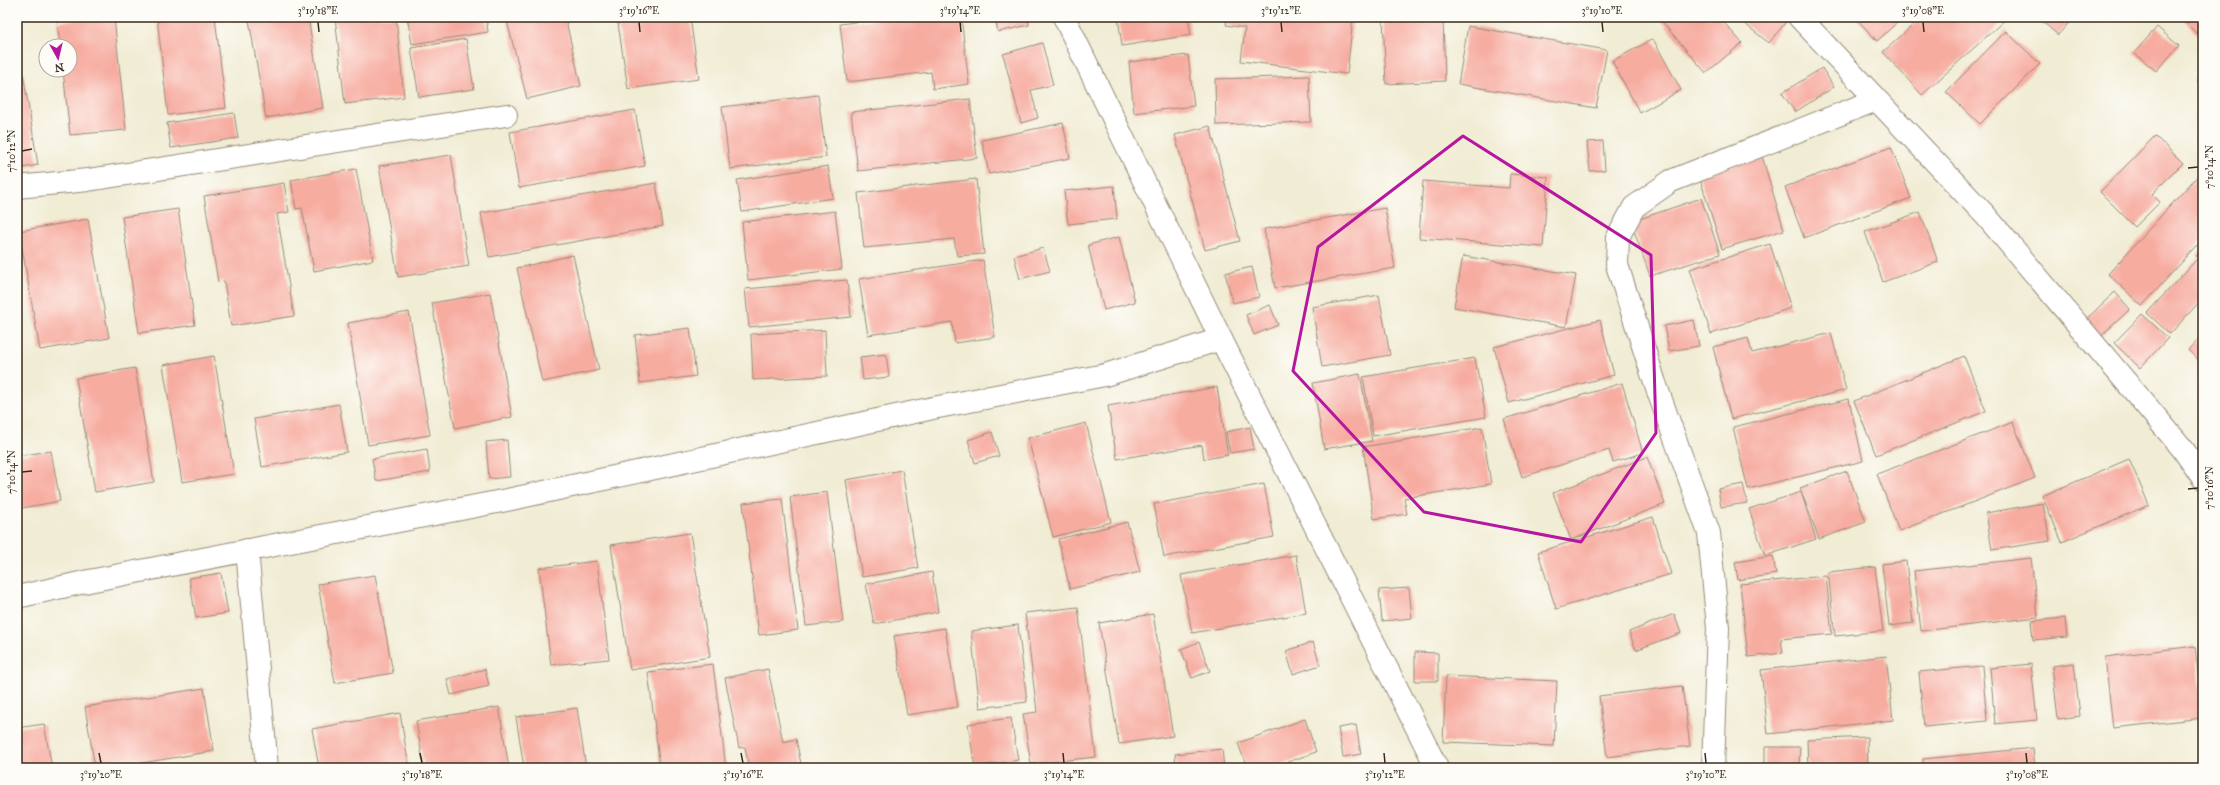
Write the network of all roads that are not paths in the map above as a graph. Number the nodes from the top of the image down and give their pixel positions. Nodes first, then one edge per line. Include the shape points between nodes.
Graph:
1 (1064, 17) edge
2 (1799, 17) edge
3 (1876, 100) junction
4 (506, 115) dead end
5 (17, 187) edge
6 (1221, 339) junction
7 (2203, 478) edge
8 (247, 550) junction
9 (17, 597) edge
10 (268, 768) edge
11 (1437, 768) edge
12 (1713, 768) edge

1 - 6 street
2 - 3 street
3 - 7 street via 1986,216 2182,448
3 - 12 street via 1671,181 1634,207 1618,237 1617,265 1655,383 1709,534 1718,628
4 - 5 street via 88,180
6 - 8 street via 1105,375 933,408 507,500
6 - 11 street
8 - 9 street
8 - 10 street

